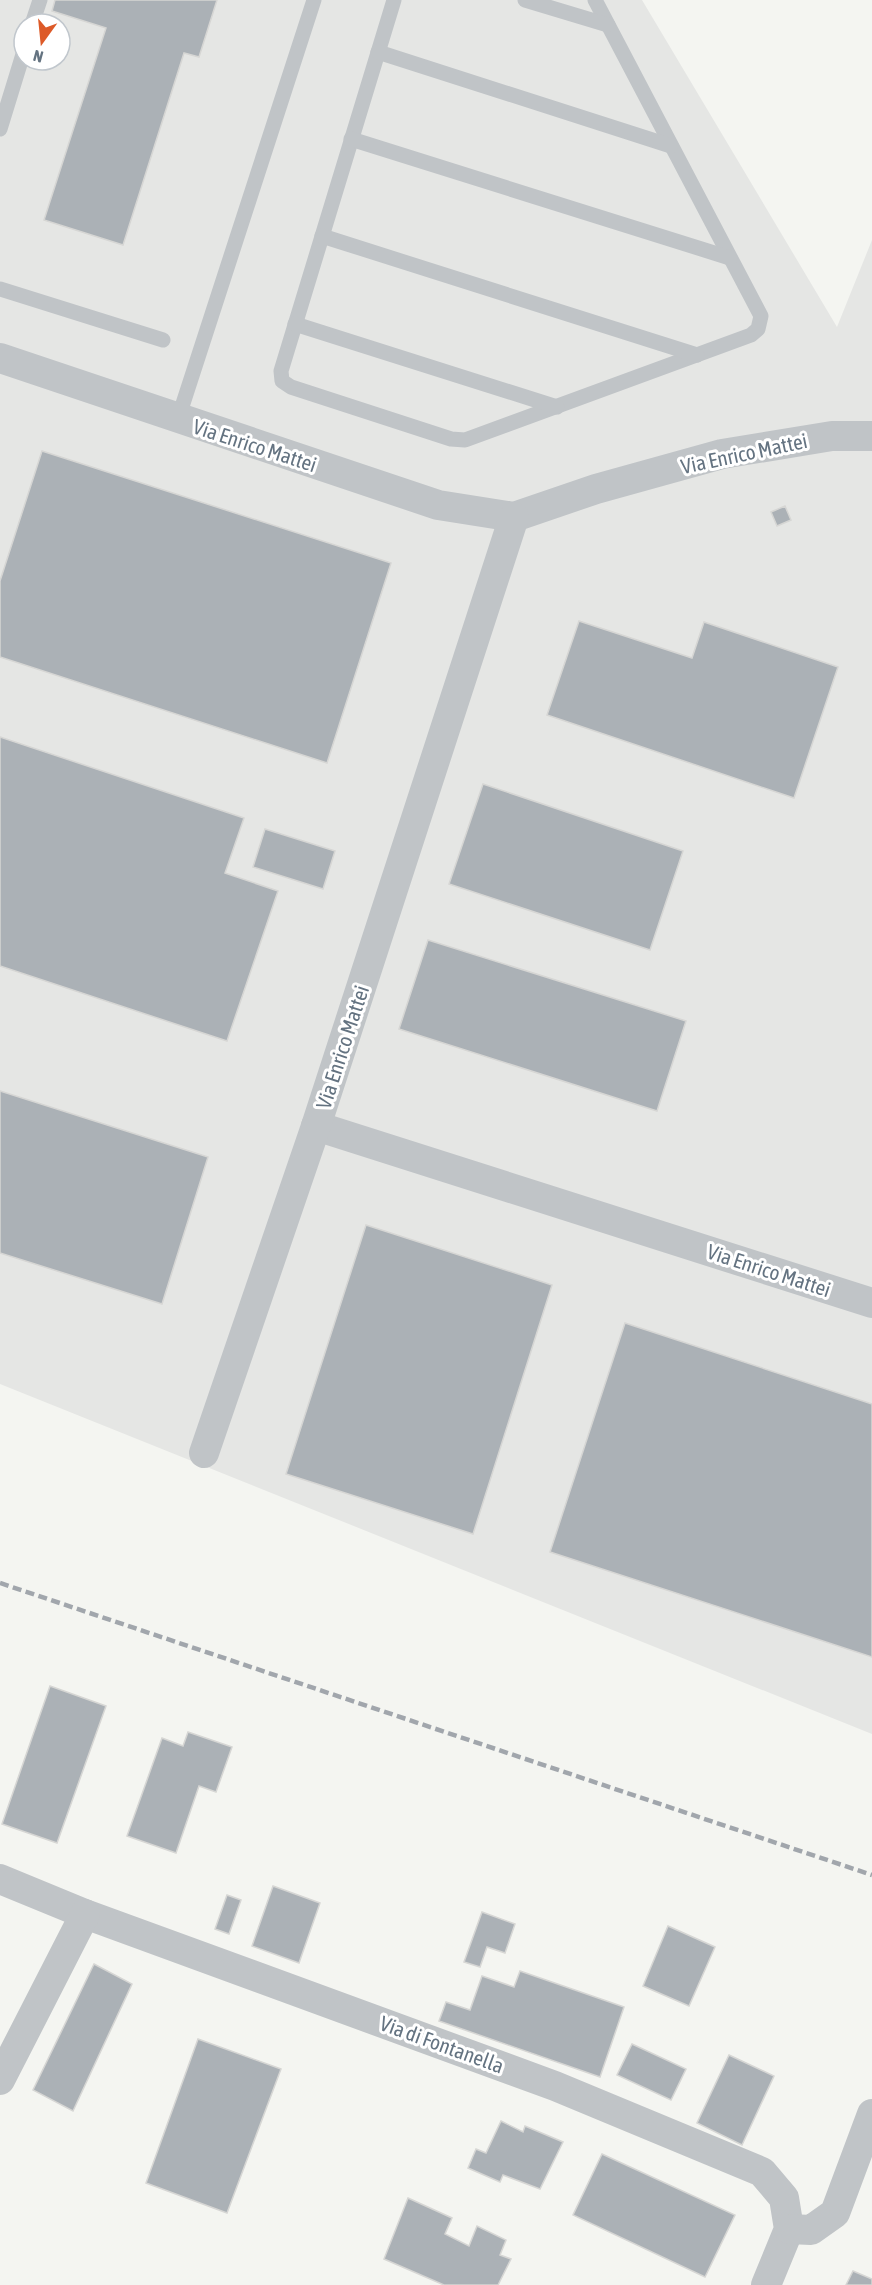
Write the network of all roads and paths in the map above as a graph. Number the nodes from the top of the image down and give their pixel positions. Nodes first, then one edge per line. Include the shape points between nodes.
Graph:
1 (314, 0) edge
2 (394, 0) edge
3 (525, 0) edge
4 (595, 0) edge
5 (608, 25) junction
6 (378, 52) junction
7 (18, 72) edge
8 (0, 129) edge
9 (351, 139) junction
10 (671, 146) junction
11 (322, 236) junction
12 (730, 258) junction
13 (0, 289) edge
14 (295, 324) junction
15 (163, 340) dead end
16 (697, 356) junction
17 (0, 358) edge
18 (557, 407) junction
19 (178, 419) junction
20 (872, 435) edge
21 (514, 517) junction
22 (316, 1126) junction
23 (872, 1303) edge
24 (204, 1453) dead end
25 (0, 1879) edge
26 (85, 1914) junction
27 (0, 2080) edge
28 (872, 2114) edge
29 (789, 2229) junction
30 (766, 2285) edge

1 - 19 lane
2 - 6 lane
3 - 5 lane
4 - 5 lane
5 - 10 lane
6 - 9 lane
6 - 10 lane
7 - 8 lane
9 - 11 lane
9 - 12 lane
10 - 12 lane
11 - 14 lane
11 - 16 lane
12 - 16 lane via 760,316 758,329
13 - 15 lane
14 - 18 lane
14 - 18 lane via 281,371 282,381 440,435 465,440
16 - 18 lane
17 - 19 street, Via Enrico Mattei
19 - 21 street, Via Enrico Mattei via 438,505
20 - 21 street, Via Enrico Mattei via 832,436 722,454 596,489
21 - 22 street, Via Enrico Mattei
22 - 23 street, Via Enrico Mattei
22 - 24 street
25 - 26 street, Via di Fontanella
26 - 27 street
26 - 29 street, Via di Fontanella via 555,2086 762,2172 784,2198
28 - 29 street via 834,2213 811,2230
29 - 30 street

